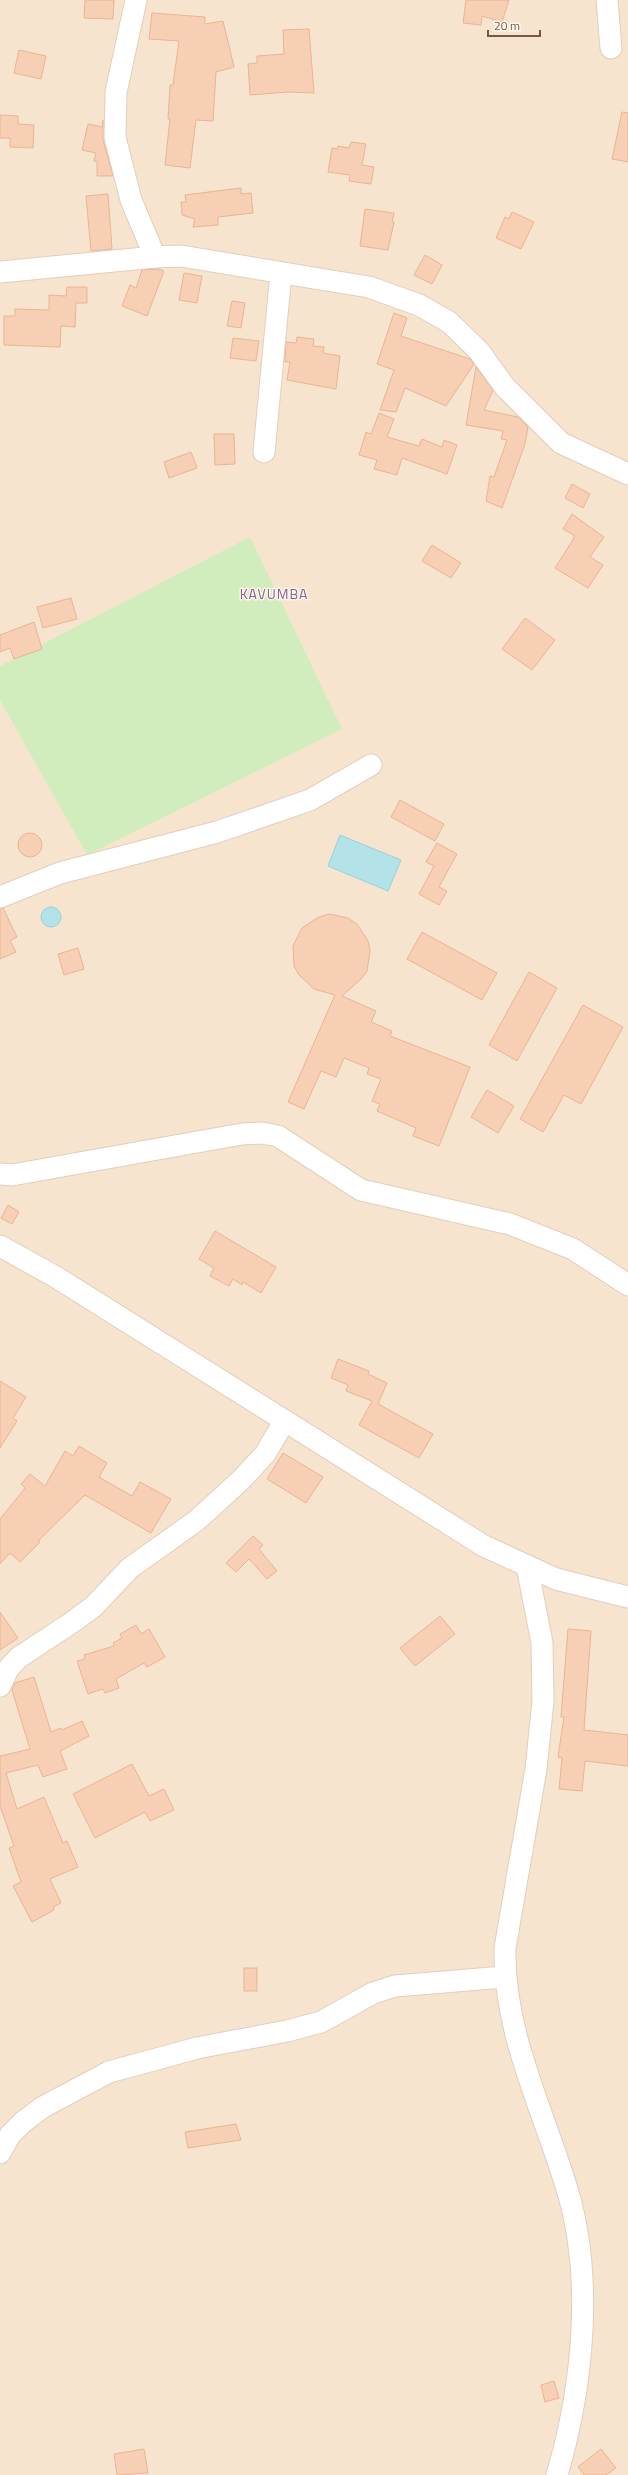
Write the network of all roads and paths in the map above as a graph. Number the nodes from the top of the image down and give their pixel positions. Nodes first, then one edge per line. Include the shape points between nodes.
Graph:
1 (136, 0) edge
2 (607, 0) edge
3 (611, 48) dead end
4 (155, 257) junction
5 (0, 272) edge
6 (281, 274) junction
7 (264, 452) dead end
8 (628, 474) edge
9 (371, 765) dead end
10 (0, 897) edge
11 (0, 1174) edge
12 (0, 1246) edge
13 (628, 1285) edge
14 (284, 1422) junction
15 (527, 1566) junction
16 (628, 1597) edge
17 (0, 1686) edge
18 (504, 1977) junction
19 (0, 2153) edge
20 (557, 2475) edge

1 - 4 street via 116,92 115,137 131,200
2 - 3 street
4 - 5 street
4 - 6 street via 181,256
6 - 7 street
6 - 8 street via 370,287 418,305 449,322 480,351 505,387 561,443
9 - 10 street via 310,800 217,832 60,873
11 - 13 street via 12,1175 209,1139 262,1133 278,1136 292,1144 361,1190 510,1224 573,1249
12 - 14 street via 56,1277
14 - 15 street via 484,1546
14 - 17 street via 265,1454 241,1480 196,1521 130,1568 89,1610 18,1658 8,1669
15 - 16 street via 556,1579
15 - 18 street via 542,1643 543,1700 536,1769 505,1948
18 - 19 street via 394,1986 373,1993 321,2022 197,2048 110,2072 38,2110 10,2134
18 - 20 street via 512,2020 524,2062 567,2189 580,2257 580,2360 573,2413

